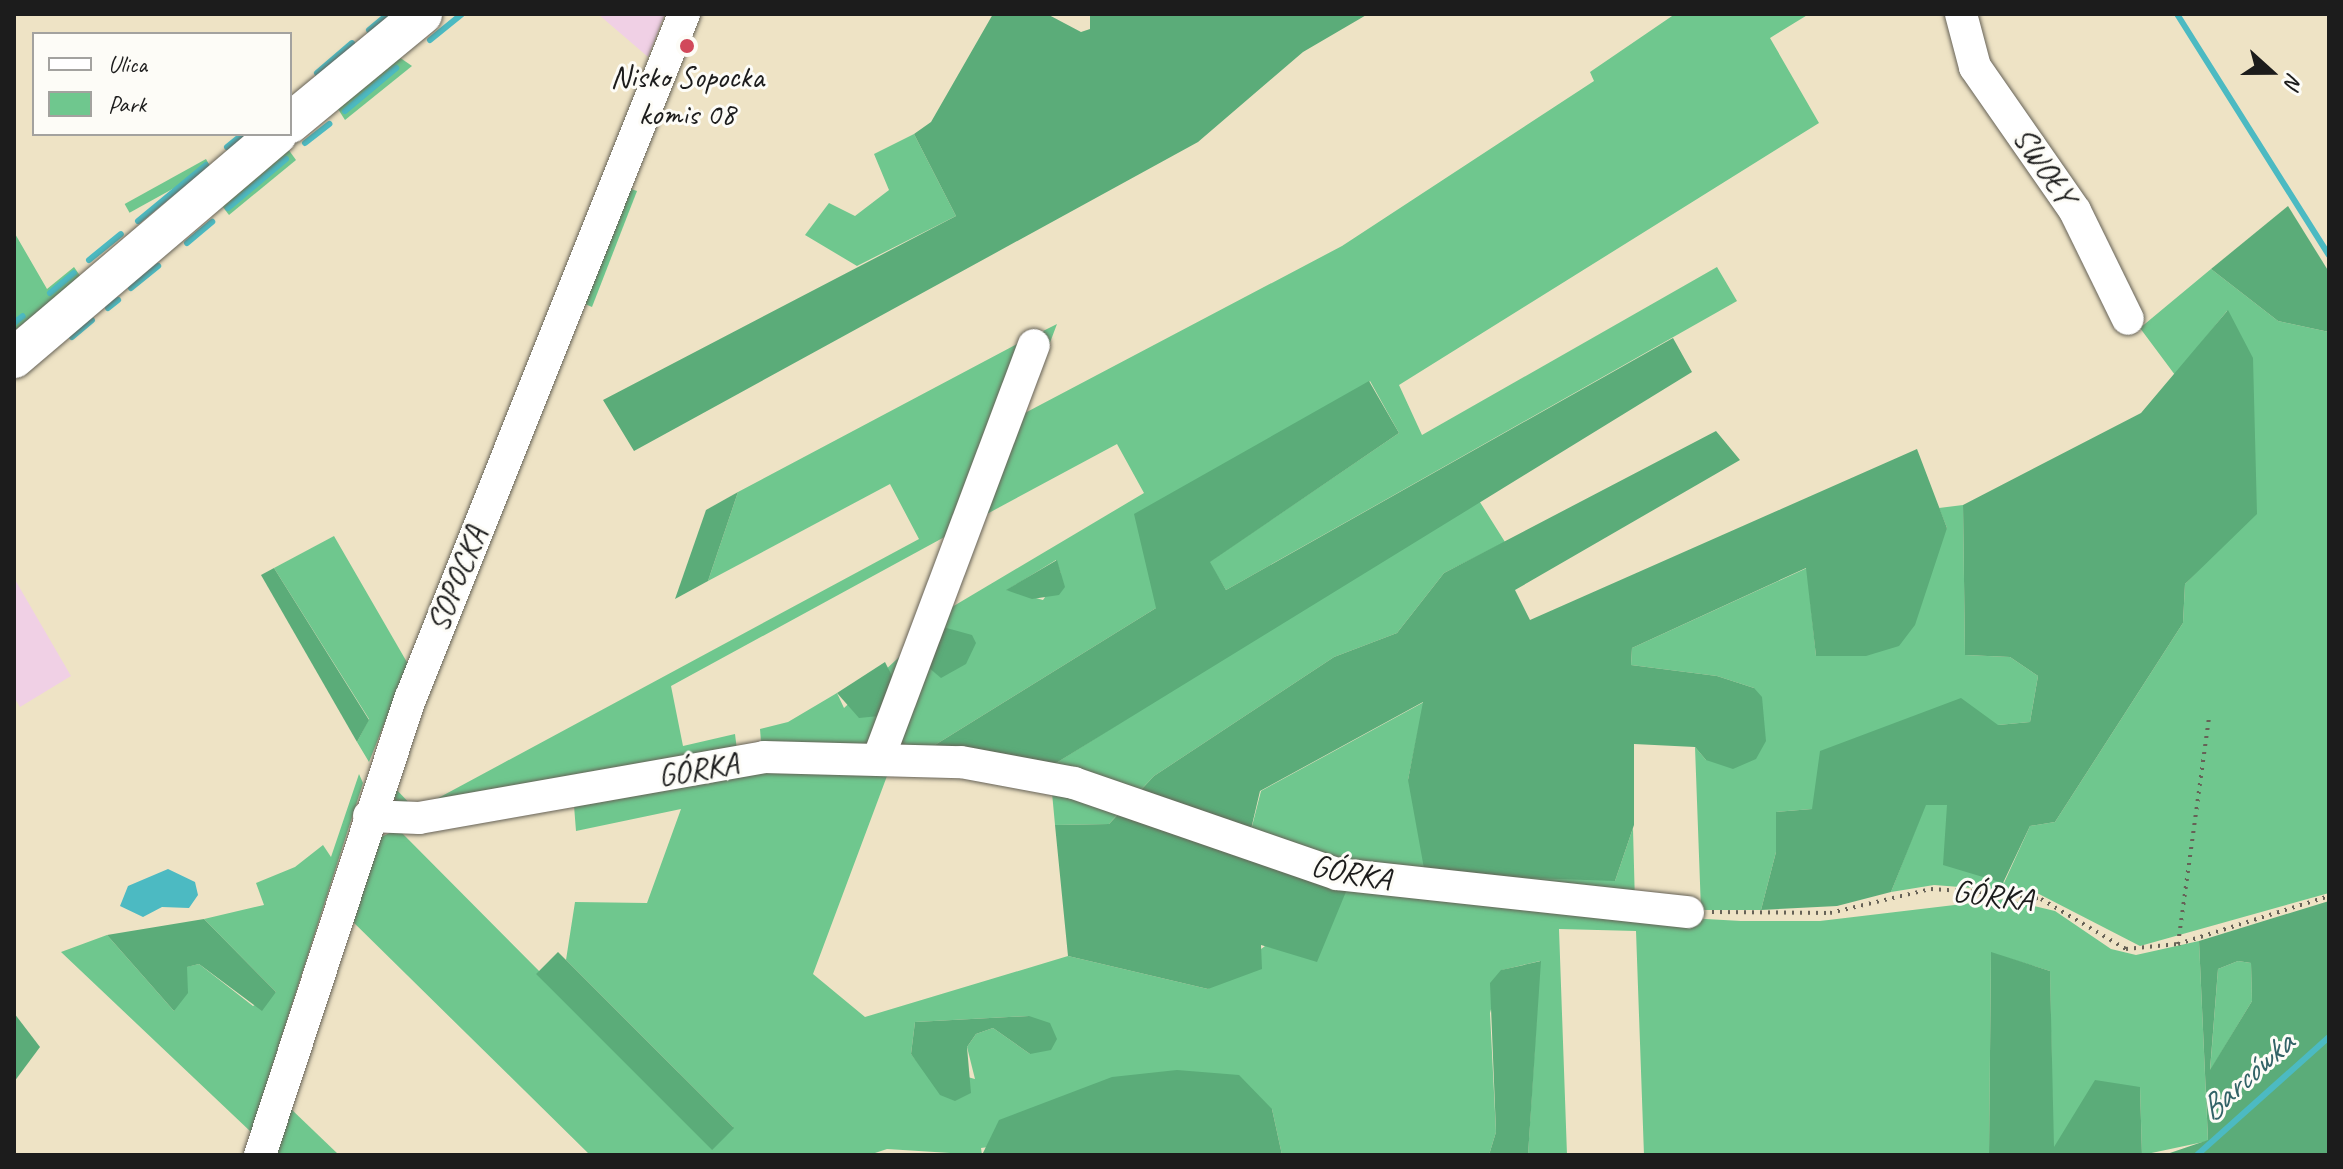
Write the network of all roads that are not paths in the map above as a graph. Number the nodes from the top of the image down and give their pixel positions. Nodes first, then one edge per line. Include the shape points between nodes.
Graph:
1 (422, 14) edge
2 (684, 14) edge
3 (1961, 14) edge
4 (292, 121) edge
5 (275, 136) edge
6 (67, 308) junction
7 (2128, 319) dead end
8 (14, 342) edge
9 (1034, 345) dead end
10 (14, 358) edge
11 (879, 757) junction
12 (369, 816) junction
13 (1688, 912) road end
14 (260, 1155) edge

1 - 4 main road
2 - 12 street, SOPOCKA
3 - 7 street, SWOŁY via 1975,67 2075,211
5 - 6 main road
6 - 8 main road
6 - 10 main road
9 - 11 street
11 - 12 street, GÓRKA via 764,757 419,818
11 - 13 street, GÓRKA via 1074,783 1337,874
12 - 14 street, SOPOCKA

